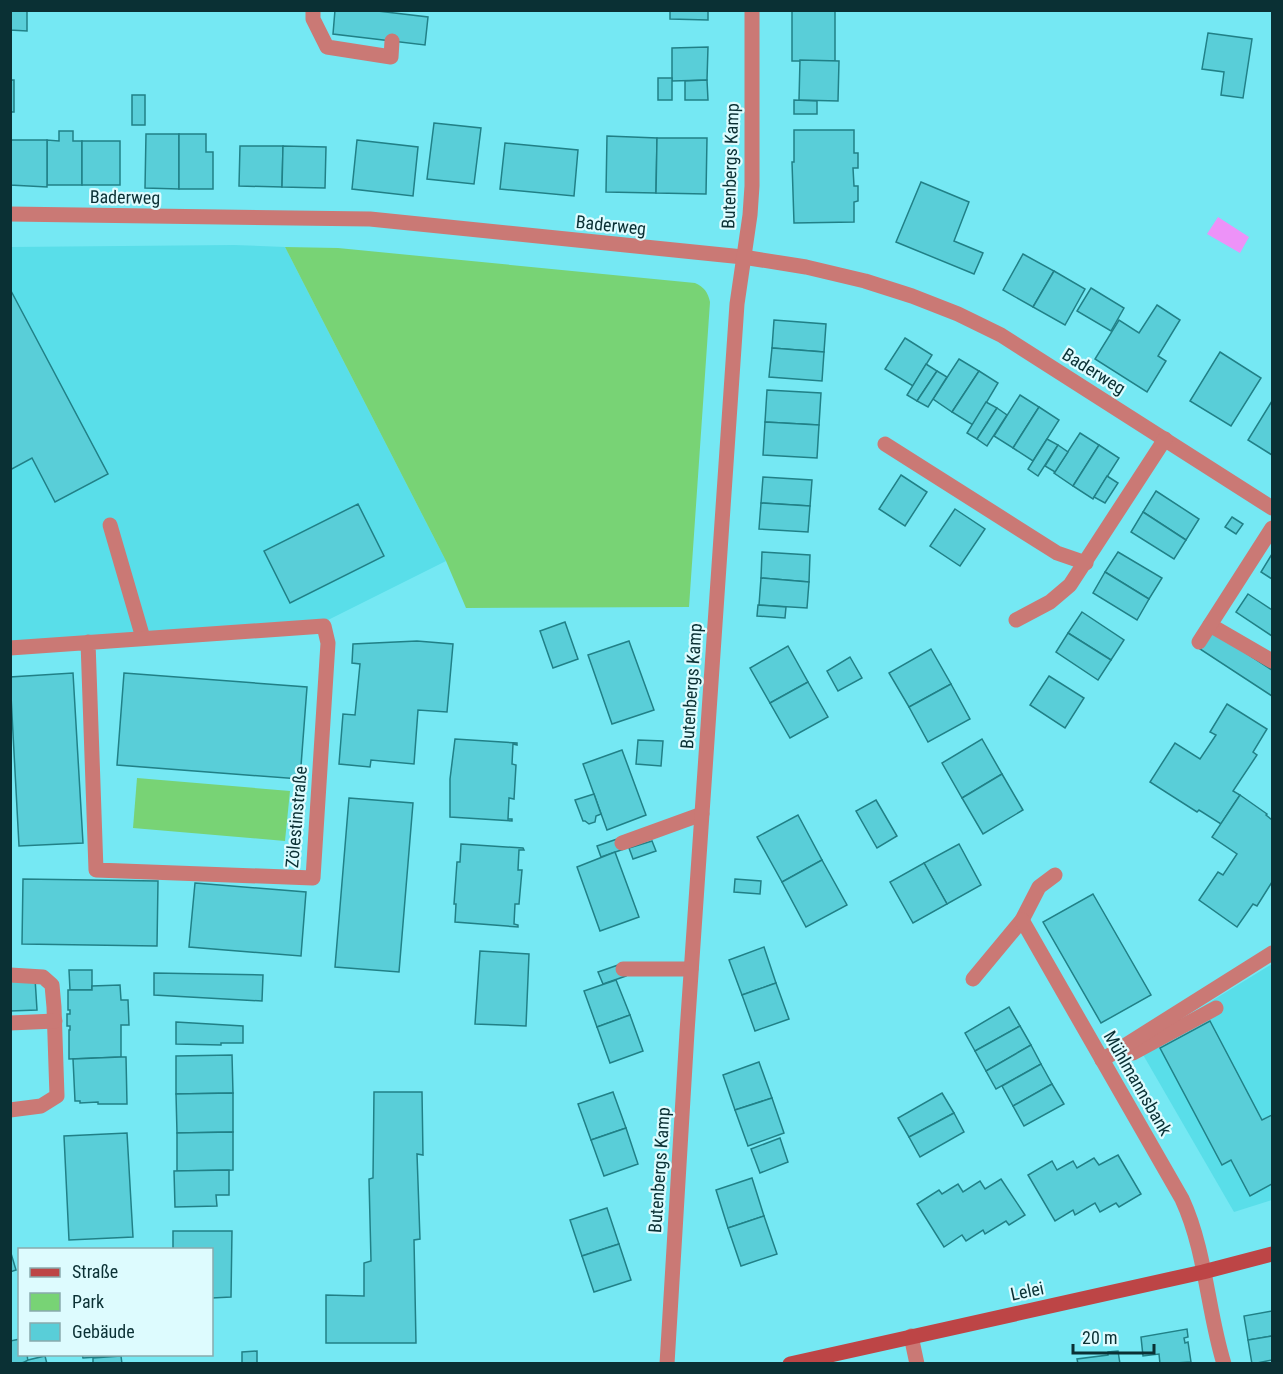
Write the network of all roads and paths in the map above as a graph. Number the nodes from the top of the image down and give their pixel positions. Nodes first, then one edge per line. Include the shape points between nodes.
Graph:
1 (313, 10) edge
2 (752, 10) edge
3 (392, 41) dead end
4 (10, 214) edge
5 (743, 256) junction
6 (1165, 439) junction
7 (885, 444) dead end
8 (1272, 508) edge
9 (110, 525) dead end
10 (1272, 528) edge
11 (1086, 563) junction
12 (1016, 620) dead end
13 (1210, 625) junction
14 (143, 638) junction
15 (88, 642) junction
16 (1199, 642) dead end
17 (10, 648) edge
18 (1272, 661) edge
19 (702, 814) junction
20 (622, 843) dead end
21 (1055, 875) dead end
22 (1022, 920) junction
23 (1272, 952) edge
24 (623, 969) dead end
25 (691, 969) junction
26 (10, 975) edge
27 (973, 979) dead end
28 (1216, 1008) dead end
29 (55, 1021) junction
30 (10, 1023) edge
31 (1104, 1063) junction
32 (10, 1110) edge
33 (1272, 1254) edge
34 (1203, 1272) junction
35 (911, 1336) junction
36 (667, 1364) edge
37 (789, 1364) edge
38 (917, 1364) edge
39 (1224, 1364) edge

1 - 3 street via 313,19 327,47 391,57
2 - 5 street, Butenbergs Kamp via 752,186
4 - 5 street, Baderweg via 370,219
5 - 6 street, Baderweg via 865,281 958,314 1001,335
5 - 19 street, Butenbergs Kamp
6 - 8 street, Baderweg
6 - 11 street
7 - 11 street via 1057,554
9 - 14 street
10 - 13 street
11 - 12 street via 1070,585 1050,602
13 - 16 street
13 - 18 street
14 - 15 street, Zölestinstraße
14 - 15 street, Zölestinstraße via 324,626 328,643 314,878 96,870
15 - 17 street, Zölestinstraße
19 - 20 street
19 - 25 street, Butenbergs Kamp
21 - 22 street via 1039,887
22 - 27 street
22 - 31 street, Mühlmannsbank
23 - 31 street
24 - 25 street
25 - 36 street, Butenbergs Kamp
26 - 29 street via 43,976 52,985
28 - 31 street
29 - 30 street
29 - 32 street via 57,1096 41,1106
31 - 34 street, Mühlmannsbank via 1182,1199 1196,1234
33 - 34 street, Lelei
34 - 35 street, Lelei
34 - 39 street, Mühlmannsbank
35 - 37 street, Lelei
35 - 38 street

